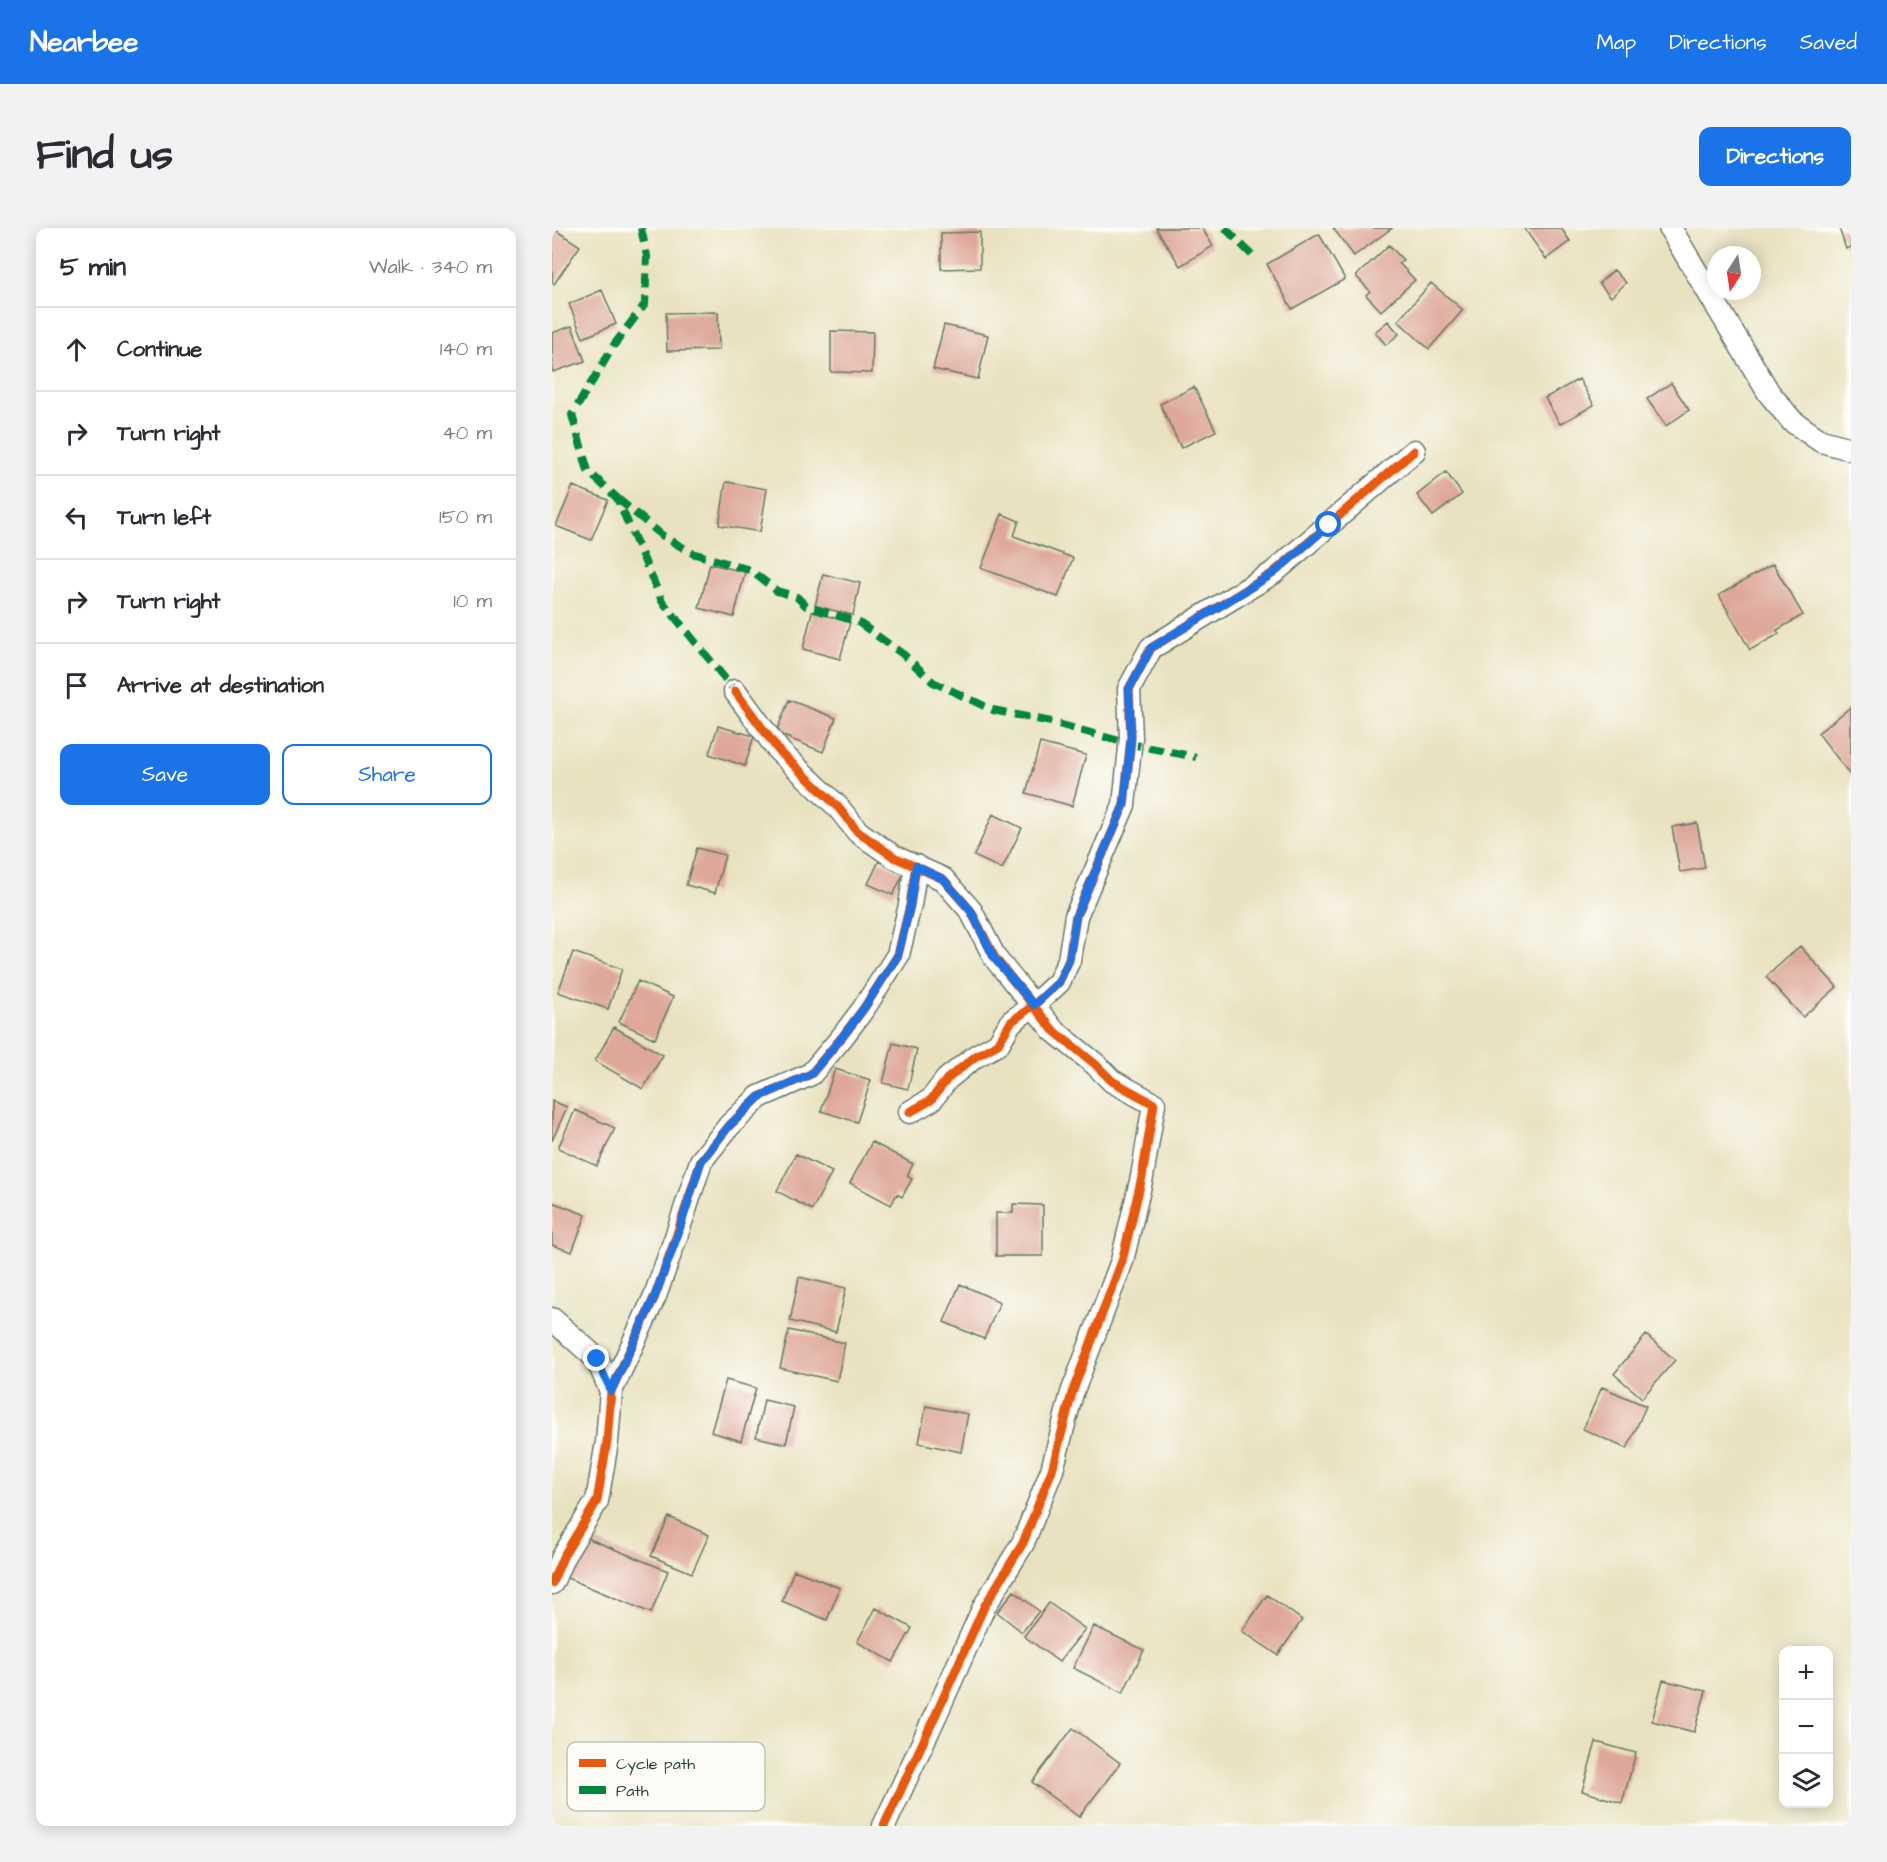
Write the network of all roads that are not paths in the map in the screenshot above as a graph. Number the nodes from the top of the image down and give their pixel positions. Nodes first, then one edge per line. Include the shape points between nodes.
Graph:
1 (1670, 228) edge
2 (1851, 449) edge
3 (1414, 451) dead end
4 (735, 691) dead end
5 (916, 866) junction
6 (1034, 1005) junction
7 (910, 1112) dead end
8 (552, 1319) edge
9 (611, 1391) junction
10 (552, 1583) edge
11 (884, 1826) edge

1 - 2 street via 1769,393 1792,421 1821,441
3 - 6 street via 1274,573 1151,648 1129,689 1131,738 1124,805 1076,916 1069,960 1059,982
4 - 5 street via 779,751 837,806 858,832 894,857
5 - 6 street via 943,879 971,911 994,958
5 - 9 street via 898,955 864,1008 811,1074 759,1097 701,1161 655,1296
6 - 7 street via 1011,1022 998,1044 976,1056 947,1079 931,1100
6 - 11 street via 1053,1030 1112,1081 1154,1104 1142,1177 1122,1262 1072,1393 1052,1470 1023,1544 984,1607
8 - 9 street via 597,1359
9 - 10 street via 597,1502 563,1557

